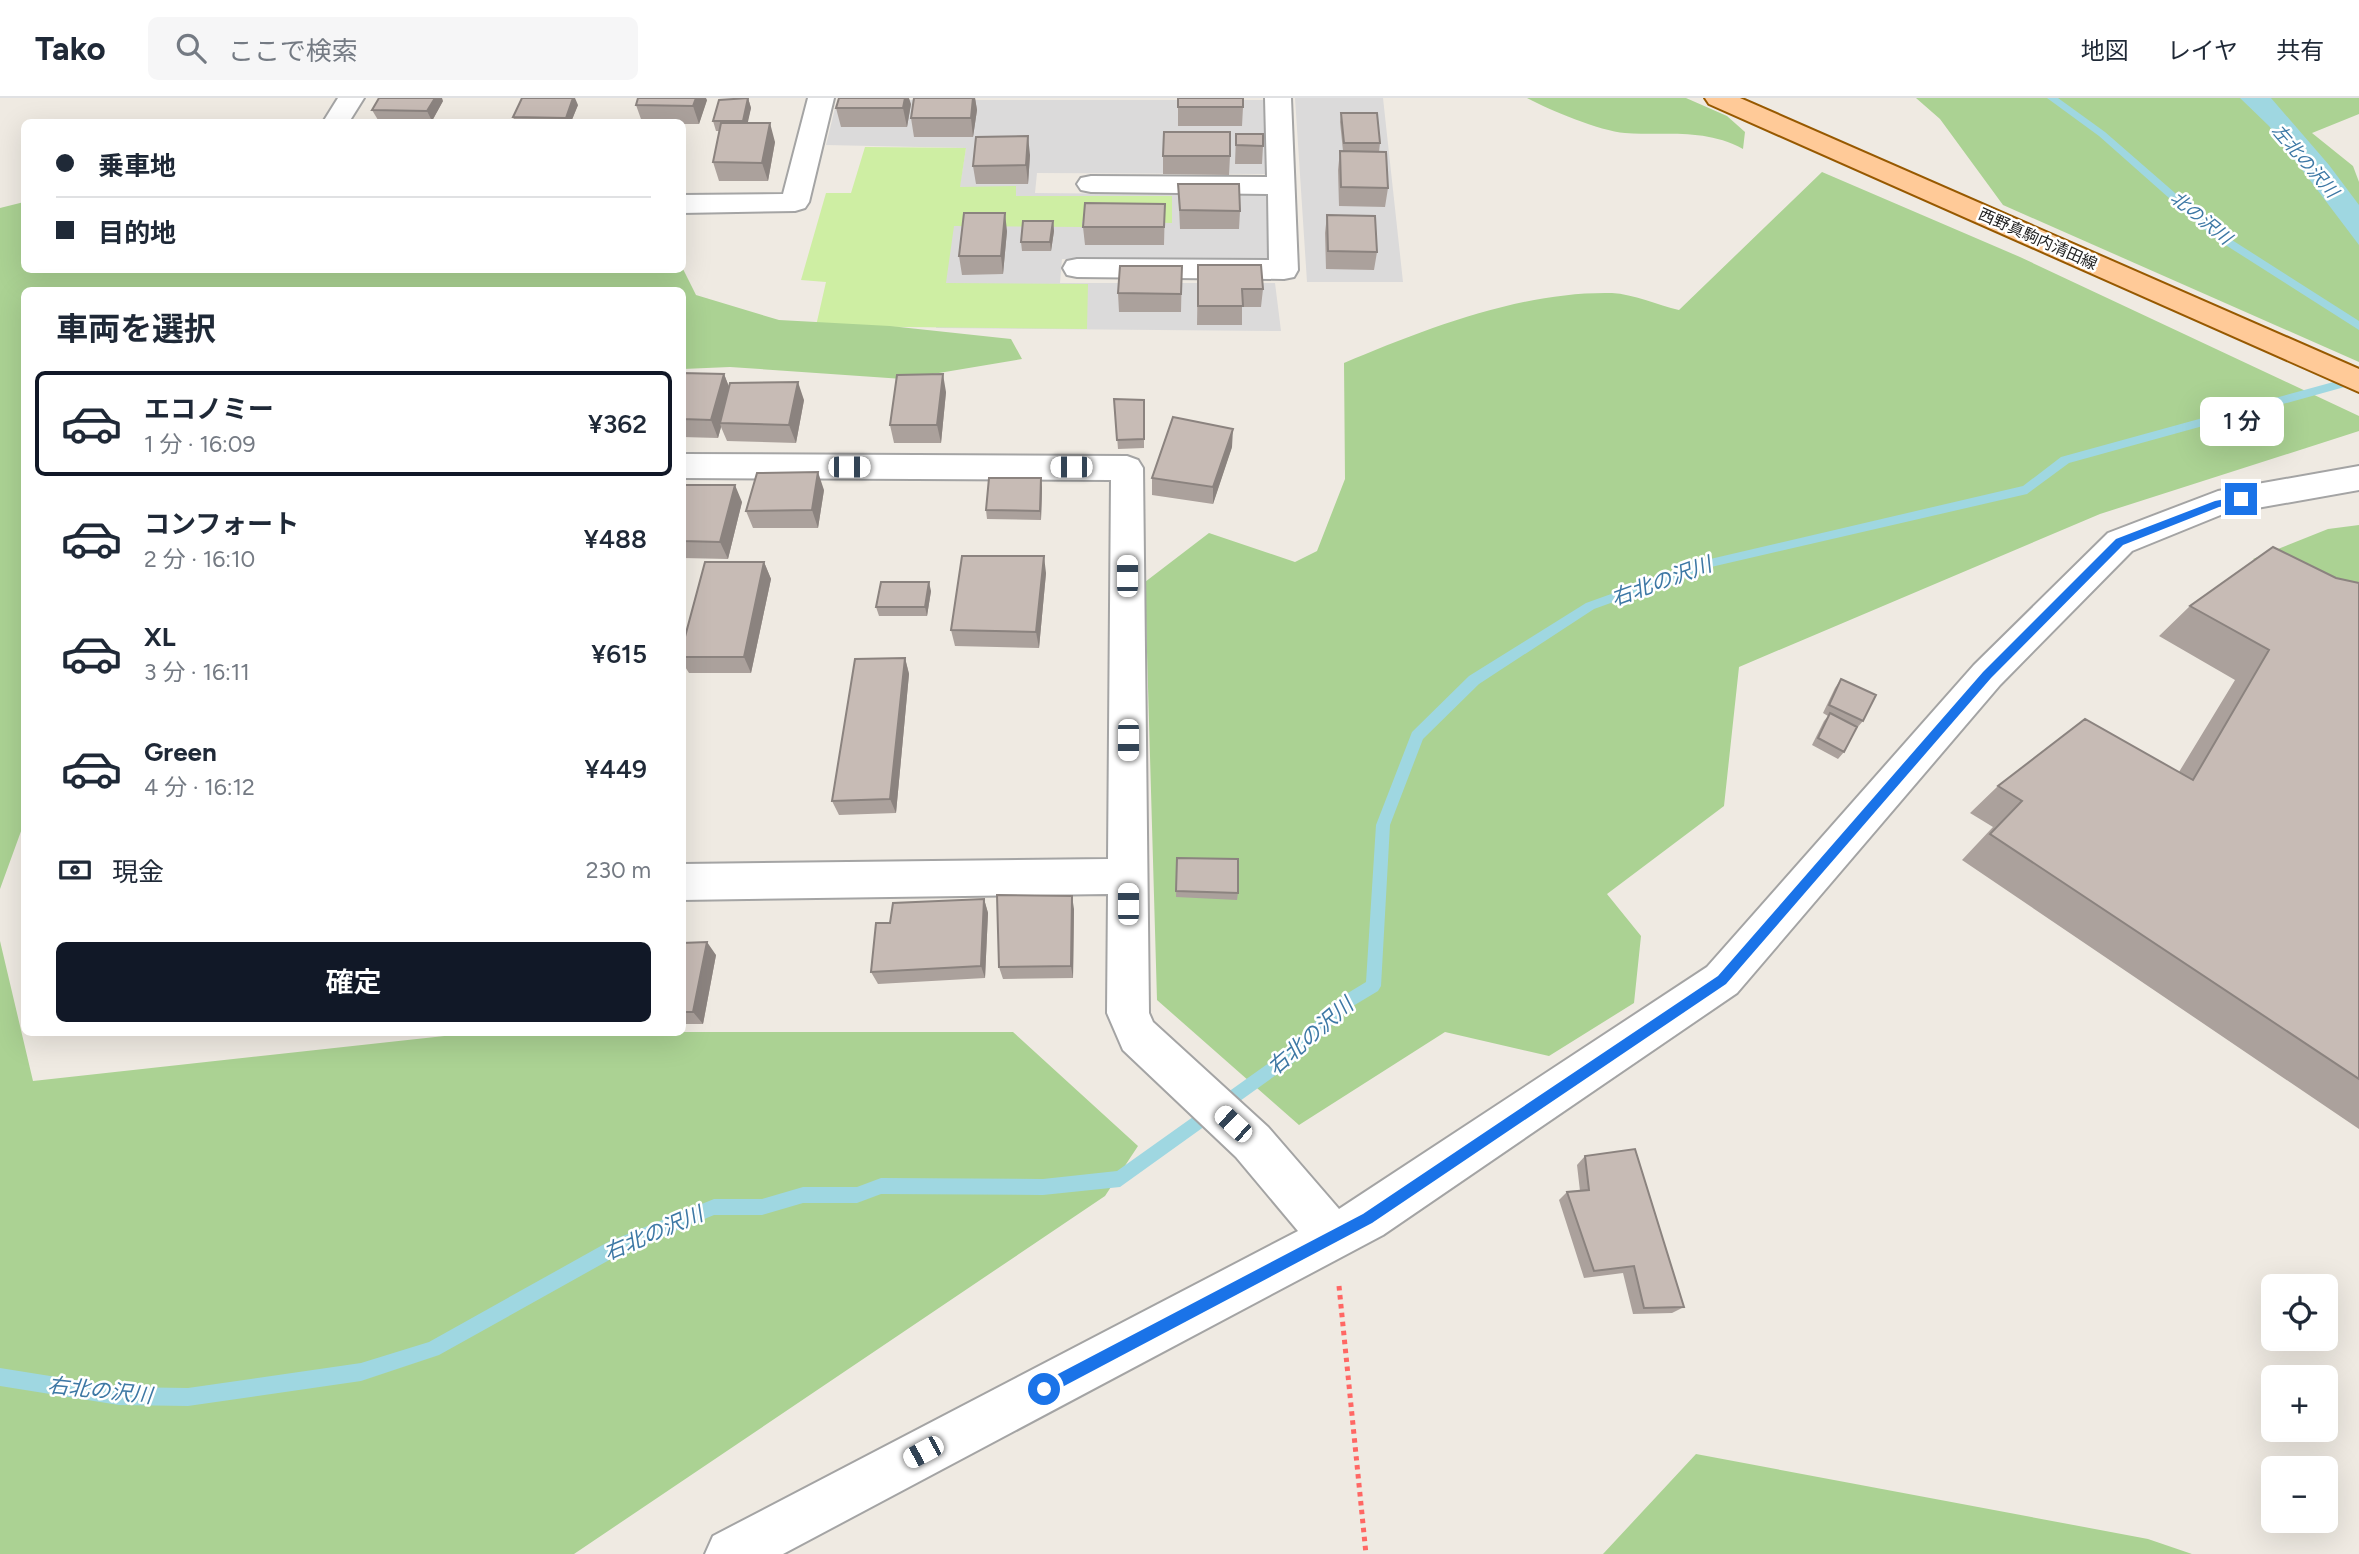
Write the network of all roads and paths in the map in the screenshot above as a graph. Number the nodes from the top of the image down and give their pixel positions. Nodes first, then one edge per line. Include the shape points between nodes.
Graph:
1 (351, 98) edge
2 (821, 98) edge
3 (1278, 98) edge
4 (1718, 98) edge
5 (338, 119) edge
6 (1091, 184) dead end
7 (1281, 186) junction
8 (686, 204) edge
9 (1077, 268) dead end
10 (2359, 381) edge
11 (686, 466) edge
12 (2359, 478) edge
13 (1128, 876) junction
14 (686, 882) edge
15 (1333, 1237) junction
16 (731, 1554) edge
17 (1366, 1554) edge

1 - 5 street
2 - 8 street via 795,202
3 - 7 street
4 - 10 main road, 西野真駒内清田線
6 - 7 street
7 - 9 street via 1284,270
11 - 13 street via 1127,468
12 - 15 street via 2218,503 2120,542 1987,675 1722,980 1367,1219
13 - 14 street
13 - 15 street via 1128,1013 1138,1036 1252,1142
15 - 16 street
15 - 17 path

